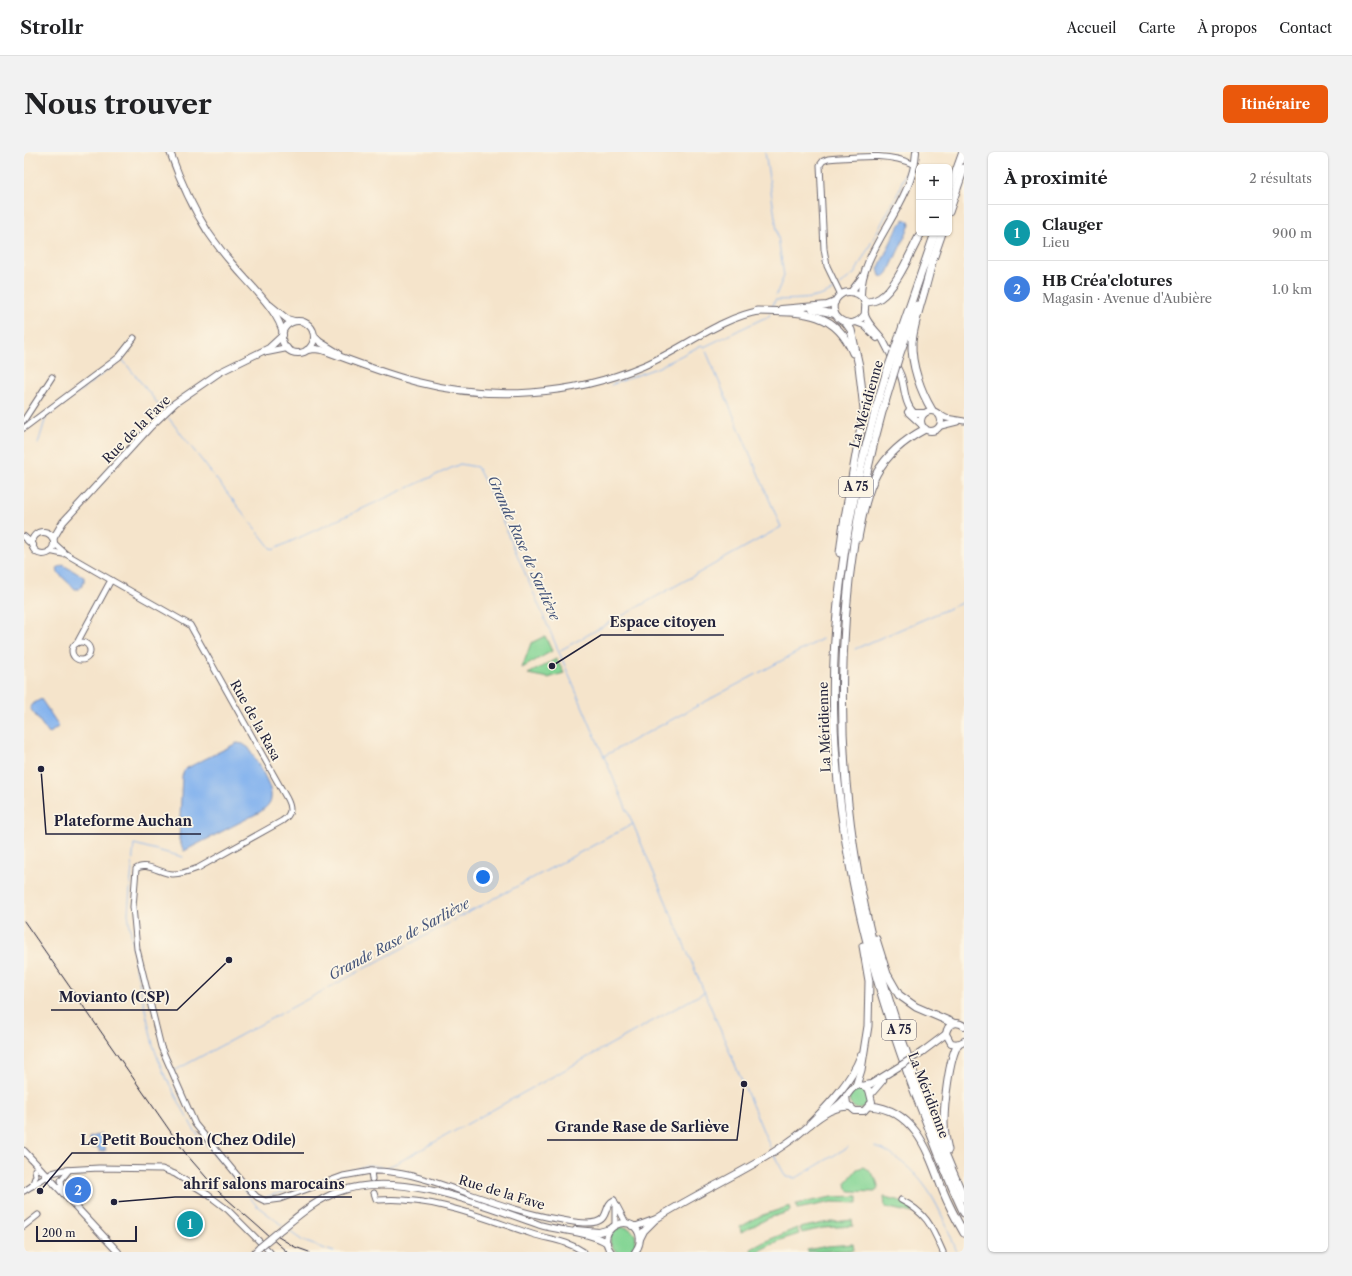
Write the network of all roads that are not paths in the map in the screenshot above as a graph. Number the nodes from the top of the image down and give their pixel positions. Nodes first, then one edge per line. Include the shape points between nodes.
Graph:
1 (170, 152) edge
2 (916, 152) edge
3 (959, 152) edge
4 (963, 152) edge
5 (910, 163) junction
6 (964, 168) edge
7 (952, 170) edge
8 (952, 183) edge
9 (952, 203) edge
10 (919, 236) edge
11 (934, 236) edge
12 (941, 236) edge
13 (932, 261) junction
14 (864, 275) junction
15 (851, 292) junction
16 (259, 295) junction
17 (841, 295) junction
18 (863, 299) junction
19 (835, 302) junction
20 (802, 308) junction
21 (757, 311) junction
22 (835, 314) junction
23 (865, 314) junction
24 (294, 321) junction
25 (856, 322) junction
26 (846, 323) junction
27 (282, 336) junction
28 (315, 337) junction
29 (134, 338) dead end
30 (287, 348) junction
31 (307, 350) junction
32 (896, 354) junction
33 (359, 363) junction
34 (236, 364) junction
35 (889, 376) junction
36 (52, 377) dead end
37 (863, 395) junction
38 (932, 410) junction
39 (924, 413) junction
40 (939, 414) junction
41 (24, 420) edge
42 (964, 421) edge
43 (923, 426) junction
44 (940, 426) junction
45 (24, 428) edge
46 (63, 522) junction
47 (46, 533) junction
48 (24, 534) edge
49 (35, 535) junction
50 (24, 537) edge
51 (53, 541) junction
52 (32, 545) junction
53 (49, 552) junction
54 (66, 554) junction
55 (111, 580) junction
56 (846, 599) junction
57 (838, 603) junction
58 (88, 624) junction
59 (77, 643) junction
60 (87, 644) junction
61 (198, 868) joint
62 (859, 879) junction
63 (860, 916) junction
64 (953, 1024) junction
65 (868, 1026) junction
66 (964, 1026) edge
67 (946, 1034) junction
68 (949, 1041) junction
69 (962, 1043) edge
70 (930, 1046) junction
71 (892, 1071) junction
72 (859, 1086) junction
73 (871, 1094) junction
74 (846, 1096) junction
75 (918, 1100) junction
76 (870, 1106) junction
77 (850, 1107) junction
78 (828, 1113) junction
79 (810, 1124) junction
80 (24, 1151) edge
81 (24, 1156) edge
82 (35, 1170) junction
83 (69, 1170) junction
84 (371, 1171) junction
85 (954, 1176) junction
86 (46, 1178) junction
87 (372, 1179) dead end
88 (32, 1186) junction
89 (24, 1191) edge
90 (374, 1193) dead end
91 (64, 1194) junction
92 (964, 1198) edge
93 (614, 1200) junction
94 (901, 1200) dead end
95 (964, 1214) edge
96 (38, 1215) dead end
97 (520, 1217) junction
98 (656, 1219) junction
99 (629, 1224) junction
100 (24, 1226) edge
101 (612, 1227) junction
102 (964, 1232) edge
103 (640, 1241) junction
104 (608, 1247) edge
105 (114, 1252) edge
106 (118, 1252) edge
107 (255, 1252) edge
108 (270, 1252) edge
109 (584, 1252) edge
110 (635, 1252) edge
111 (943, 1252) edge

1 - 16 main road via 188,196 208,230
2 - 5 main road
3 - 7 highway
4 - 8 highway
5 - 14 main road via 907,192
5 - 17 street via 893,157 879,156 828,159 820,165 824,249 827,266
6 - 9 highway
10 - 18 highway via 890,288 874,301
11 - 32 highway, La Méridienne / A 75
12 - 13 highway, La Méridienne / A 75
13 - 32 highway, La Méridienne / A 75
13 - 38 highway via 912,343 915,370
14 - 15 main road
14 - 18 main road
15 - 17 main road
15 - 18 main road
16 - 24 main road via 287,320
16 - 27 main road via 276,317 282,329
17 - 19 main road
18 - 23 main road
19 - 20 main road
19 - 22 main road
20 - 21 main road
20 - 22 main road
21 - 33 main road via 728,322 642,367 600,381 556,390 509,394 462,391 416,382
21 - 37 highway via 811,314 835,327 850,345
22 - 26 main road
23 - 25 main road
23 - 39 main road via 882,339 900,374 909,406 914,413
24 - 27 main road via 286,326
24 - 28 main road via 308,324
25 - 26 main road
25 - 43 main road via 864,325 881,343 899,376 908,412
26 - 37 highway via 853,338
27 - 30 main road
27 - 34 main road, Rue de la Fave via 269,348
28 - 31 main road
28 - 33 main road
29 - 45 street via 120,357
30 - 31 main road via 297,352
30 - 34 main road, Rue de la Fave via 270,351
31 - 33 main road via 322,350
32 - 35 highway, La Méridienne / A 75, bridge
34 - 46 main road, Rue de la Fave via 191,392 161,416
35 - 56 highway, La Méridienne / A 75 via 858,512
35 - 57 highway, La Méridienne / A 75 via 860,466
36 - 41 street
37 - 57 highway via 862,425 843,529 837,582
38 - 39 main road
38 - 40 main road
39 - 43 main road via 921,418
40 - 42 street
40 - 44 main road via 942,421
42 - 44 street
43 - 44 main road via 934,431
43 - 56 highway via 889,454 871,486
46 - 47 main road, Rue de la Fave
46 - 51 main road, Rue de la Fave
47 - 49 main road
47 - 51 main road
48 - 49 main road
49 - 52 main road
50 - 52 main road
51 - 53 main road
51 - 54 street
52 - 53 main road via 40,553
53 - 54 street
54 - 55 street
55 - 58 street
55 - 61 street, Rue de la Rasa via 190,625 289,802 288,817
56 - 62 highway, La Méridienne / A 75 via 842,656 843,732 850,823
57 - 63 highway, La Méridienne / A 75 via 834,664 836,754 842,821
58 - 59 street
58 - 60 street
59 - 60 street
59 - 60 street via 72,651 74,657 79,660 89,655 90,649
61 - 84 street, Rue de la Fave via 183,874 173,874 140,866 135,873 133,907 137,949 157,1035 168,1067 194,1124 256,1197 265,1201 280,1199 343,1176
62 - 64 highway via 887,974 895,989 912,1005
62 - 85 highway, La Méridienne / A 75 via 871,936 889,1000
63 - 65 highway via 869,981
63 - 75 highway, La Méridienne / A 75 via 876,980
64 - 66 main road
64 - 67 main road via 947,1028
65 - 72 highway
65 - 79 highway via 862,1053 855,1068 828,1106
67 - 68 main road
67 - 70 main road
68 - 69 main road
68 - 70 main road
69 - 85 highway via 952,1059 944,1124
70 - 71 main road, bridge
71 - 72 main road via 871,1084
71 - 73 main road
72 - 73 main road
72 - 74 main road via 850,1089
73 - 76 main road
74 - 77 main road
74 - 78 main road
75 - 95 highway, La Méridienne / A 75
75 - 102 highway via 932,1152
76 - 77 main road via 860,1112
76 - 102 highway via 896,1115 918,1134 931,1158 954,1216
77 - 78 main road via 842,1107
78 - 79 main road
79 - 98 main road via 749,1166
80 - 86 main road
81 - 82 main road
82 - 86 main road
82 - 88 street via 36,1176
83 - 86 street
83 - 91 street via 61,1180
83 - 108 street via 151,1168 169,1171 228,1210
84 - 87 street
84 - 93 street, Rue de la Fave via 390,1172 425,1180 528,1212 572,1222 591,1223 600,1220 606,1214 609,1203
85 - 92 highway, La Méridienne / A 75
86 - 88 street
86 - 91 main road
86 - 105 main road
88 - 89 street
90 - 109 street via 379,1200 416,1200 444,1207 534,1235 566,1242
91 - 106 main road
93 - 99 street
93 - 101 street
94 - 111 street via 925,1215
96 - 100 street
97 - 101 main road via 575,1230 599,1232
97 - 104 main road via 550,1228 598,1236
97 - 107 main road, bridge via 414,1186 383,1183 360,1186 330,1195 305,1210
98 - 99 main road via 637,1226
98 - 103 main road via 644,1231
99 - 101 main road
99 - 103 main road via 638,1232
101 - 104 main road
103 - 110 main road

